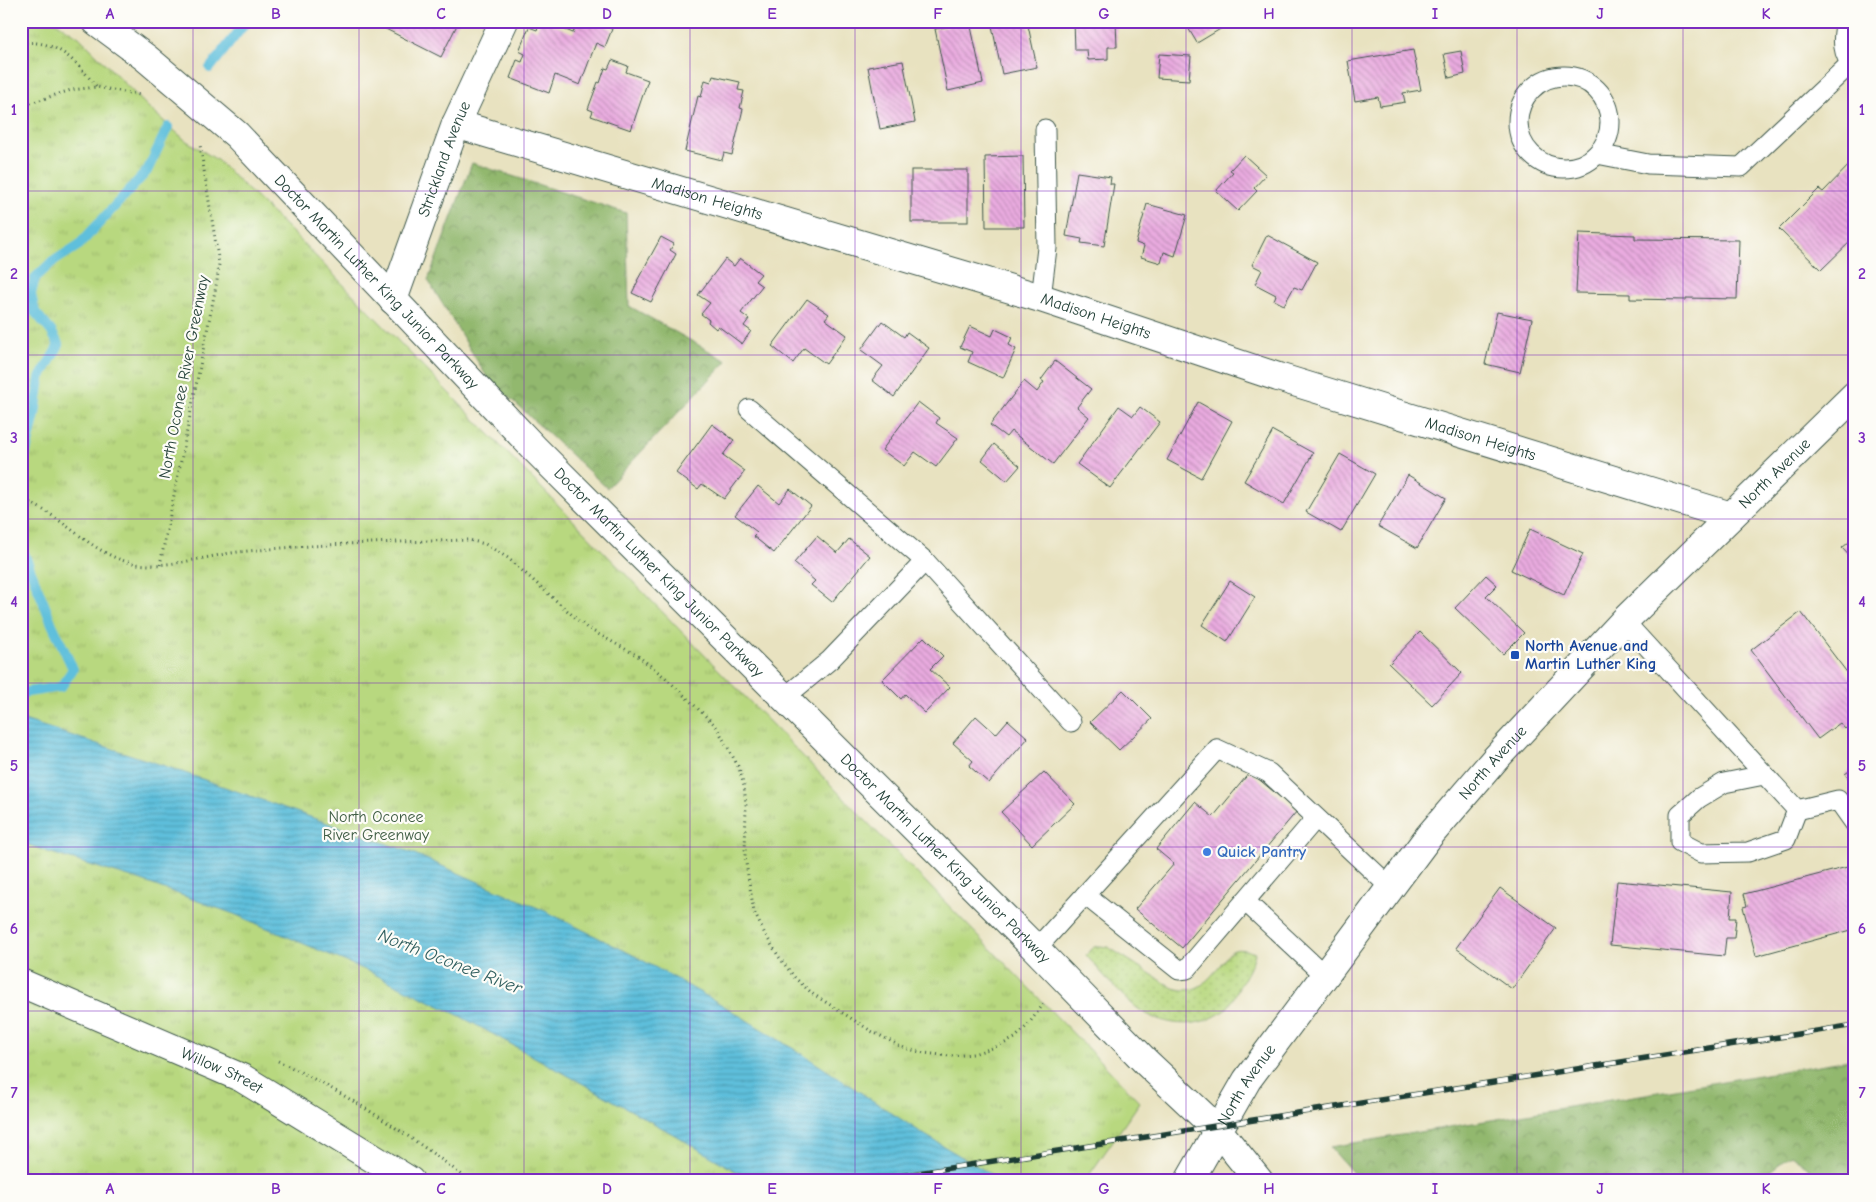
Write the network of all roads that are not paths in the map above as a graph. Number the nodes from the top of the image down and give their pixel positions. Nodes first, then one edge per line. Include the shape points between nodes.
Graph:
1 (96, 21) edge
2 (504, 21) edge
3 (1846, 21) edge
4 (1852, 66) edge
5 (456, 124) junction
6 (1045, 129) dead end
7 (1597, 154) junction
8 (1041, 298) junction
9 (393, 300) junction
10 (1853, 400) edge
11 (749, 409) dead end
12 (1731, 516) junction
13 (925, 561) junction
14 (1624, 621) junction
15 (784, 698) junction
16 (1071, 722) dead end
17 (1764, 775) junction
18 (1797, 810) junction
19 (1316, 818) junction
20 (1855, 824) edge
21 (1391, 888) junction
22 (1085, 895) junction
23 (1245, 901) junction
24 (1036, 949) junction
25 (1324, 976) junction
26 (21, 983) edge
27 (1218, 1129) junction
28 (410, 1181) edge
29 (1189, 1181) edge
30 (1259, 1181) edge

1 - 9 main road, Doctor Martin Luther King Junior Parkway via 146,58 237,135
2 - 5 main road, Strickland Avenue
3 - 4 lane via 1842,35 1844,50
4 - 7 lane via 1741,167 1648,164
5 - 8 main road, Madison Heights
5 - 9 main road, Strickland Avenue
6 - 8 lane via 1046,248
7 - 7 lane via 1606,142 1610,114 1605,99 1596,88 1584,79 1569,75 1540,81 1528,92 1520,105 1517,121 1527,150 1539,161 1553,167 1569,168 1584,164
8 - 12 main road, Madison Heights via 1278,377
9 - 15 main road, Doctor Martin Luther King Junior Parkway via 534,448
10 - 12 main road, North Avenue
11 - 13 lane
12 - 14 main road, North Avenue
13 - 15 lane via 830,660
13 - 16 lane
14 - 17 lane
14 - 21 main road, North Avenue via 1496,758 1429,836
15 - 24 main road, Doctor Martin Luther King Junior Parkway
17 - 18 lane
17 - 18 lane via 1724,783 1699,798 1680,815 1680,842 1701,853 1748,852 1786,839
18 - 20 lane via 1838,800
19 - 21 lane
19 - 22 lane via 1269,773 1217,749
19 - 23 lane
21 - 25 main road, North Avenue
22 - 23 lane via 1179,970 1187,969
22 - 24 lane
23 - 25 lane
24 - 27 main road, Doctor Martin Luther King Junior Parkway via 1147,1063
25 - 27 main road, North Avenue via 1247,1080
26 - 28 main road, Willow Street via 242,1078
27 - 29 main road, North Avenue
27 - 30 main road, Doctor Martin Luther King Junior Parkway

